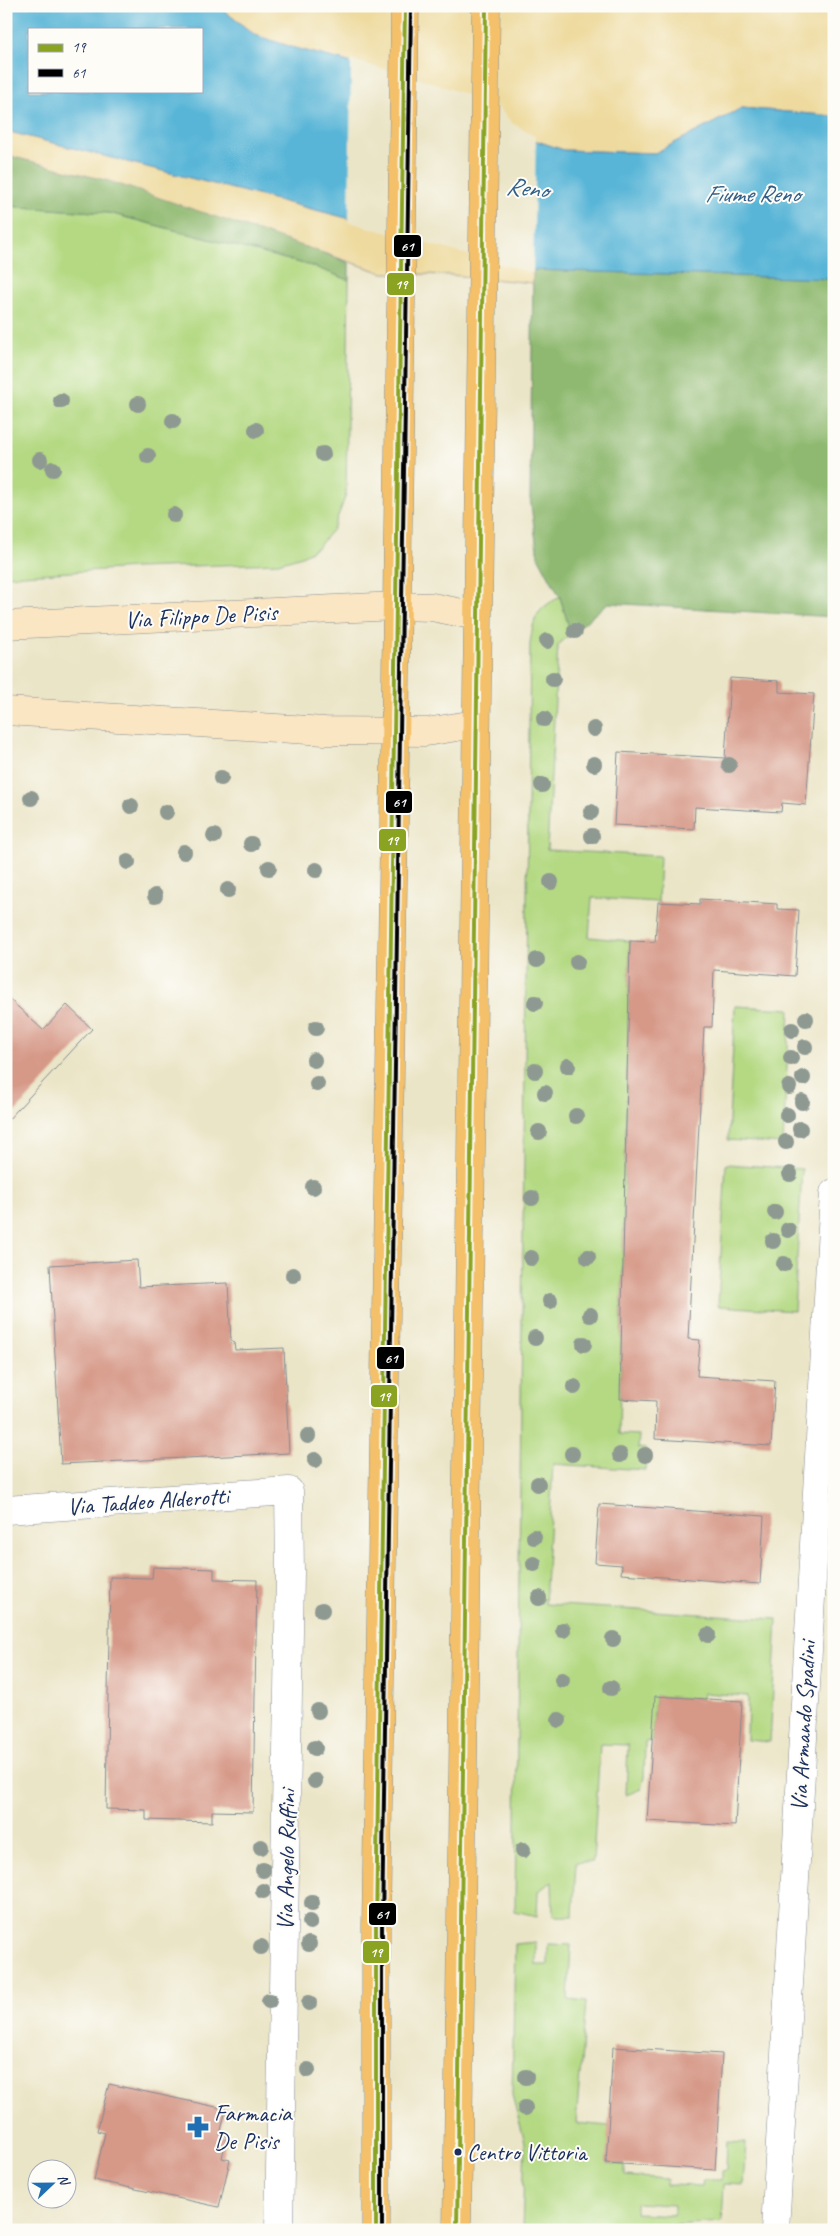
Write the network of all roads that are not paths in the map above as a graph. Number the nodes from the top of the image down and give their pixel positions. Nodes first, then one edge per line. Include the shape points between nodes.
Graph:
1 (405, 6) edge
2 (486, 6) edge
3 (396, 606) junction
4 (477, 616) junction
5 (6, 625) edge
6 (6, 710) edge
7 (475, 724) junction
8 (395, 732) junction
9 (834, 1193) edge
10 (289, 1491) joint
11 (6, 1510) edge
12 (279, 2230) edge
13 (376, 2230) edge
14 (457, 2230) edge
15 (775, 2230) edge

1 - 3 main road
2 - 4 main road
3 - 4 street, Via Filippo De Pisis via 432,607
3 - 5 street, Via Filippo De Pisis
3 - 8 main road
4 - 7 main road
6 - 8 street via 324,731
7 - 8 street via 449,730
7 - 14 main road
8 - 13 main road via 376,1927
9 - 15 street, Via Armando Spadini
10 - 11 street, Via Taddeo Alderotti
10 - 12 street, Via Angelo Ruffini

